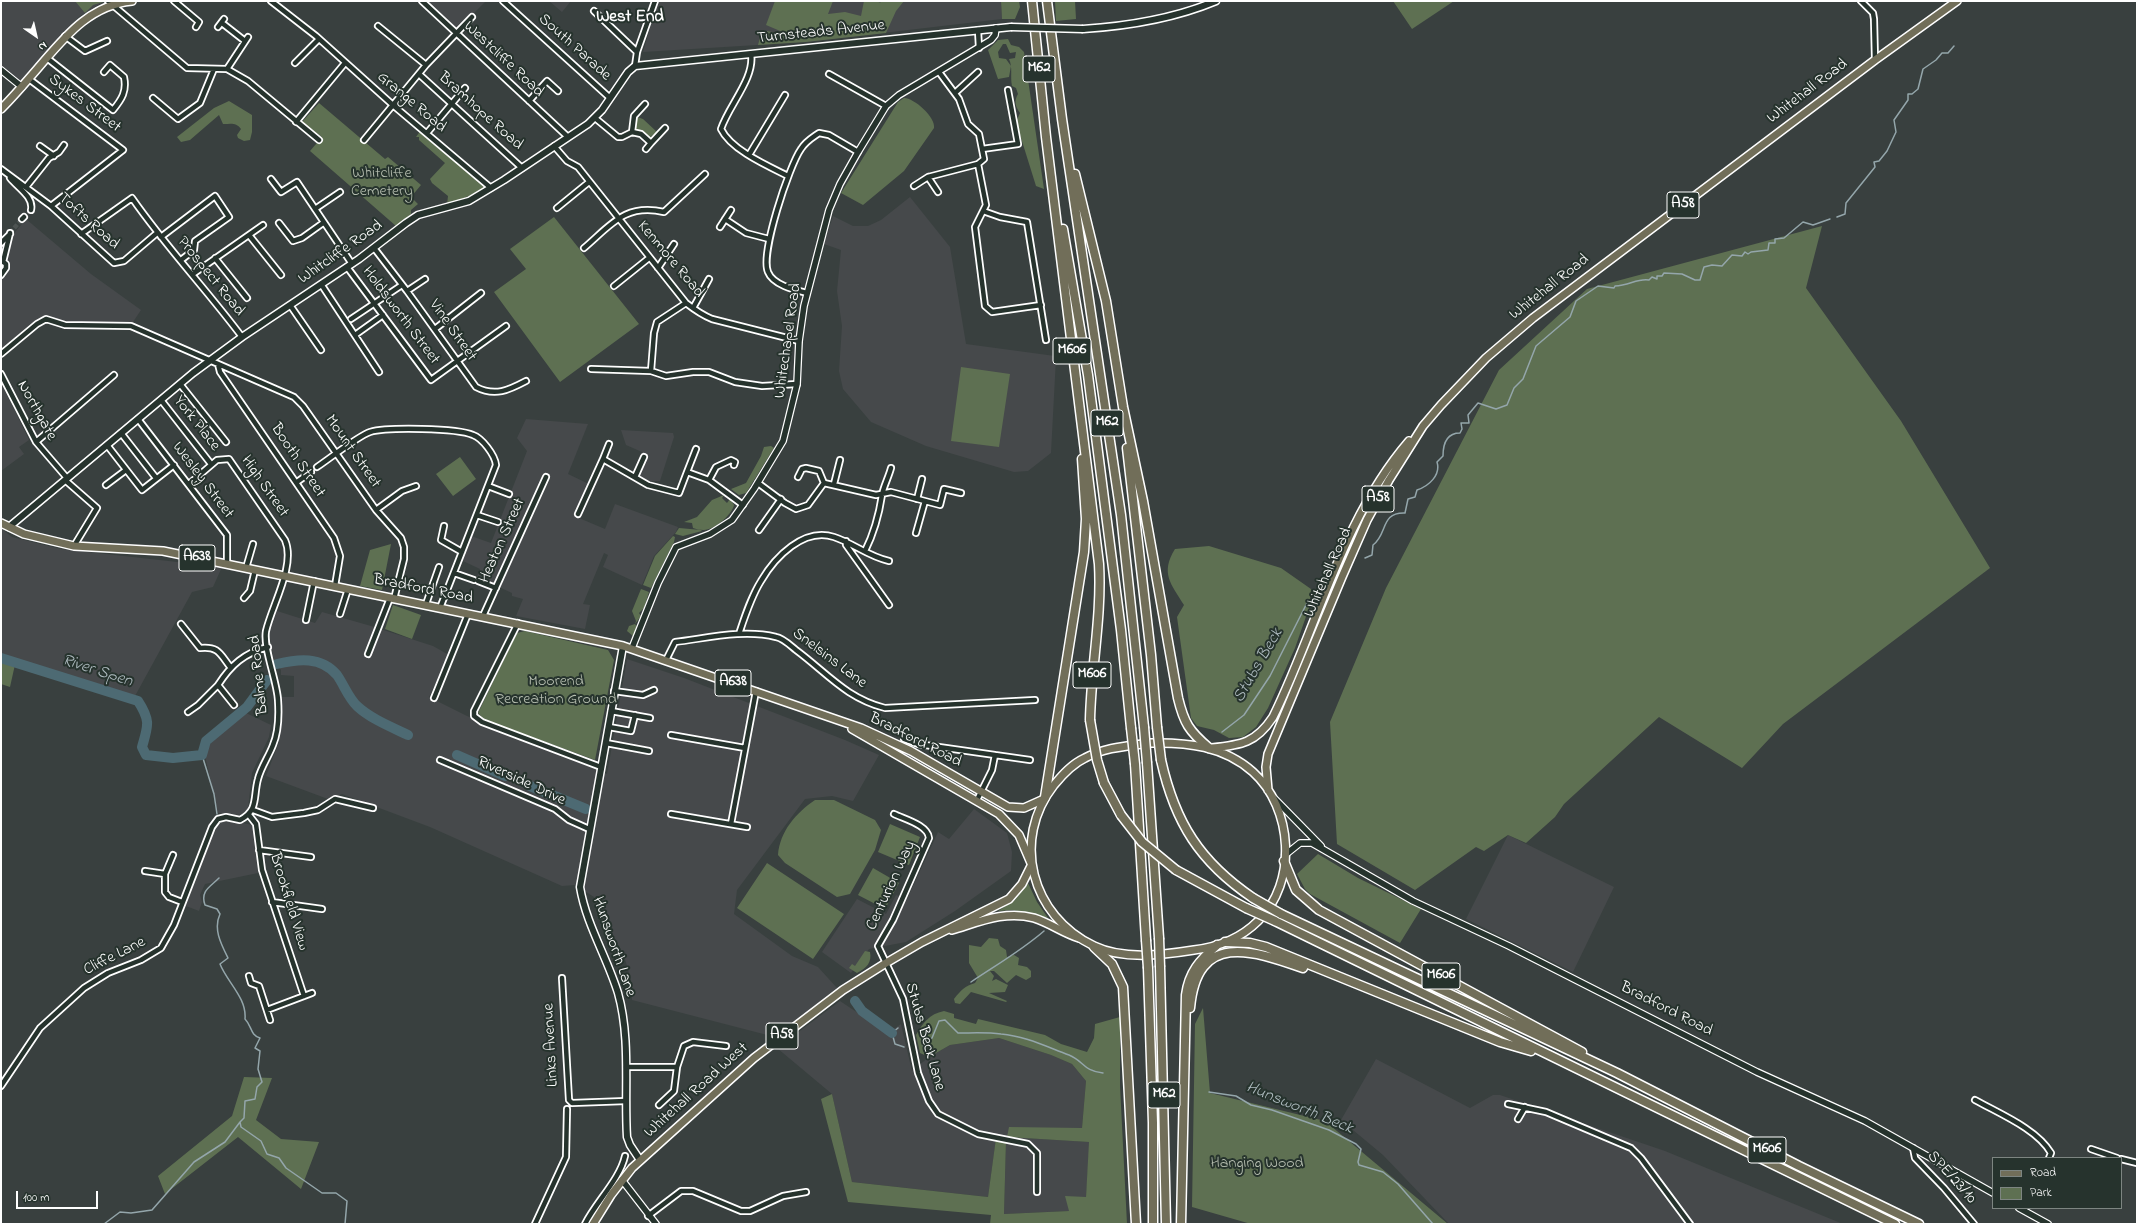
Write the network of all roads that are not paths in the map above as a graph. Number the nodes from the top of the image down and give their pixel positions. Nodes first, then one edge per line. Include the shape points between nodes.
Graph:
1 (119, 1) edge
2 (132, 1) edge
3 (174, 1) edge
4 (271, 1) edge
5 (422, 1) edge
6 (503, 1) edge
7 (656, 1) edge
8 (1032, 1) edge
9 (1047, 1) edge
10 (1216, 1) edge
11 (1861, 1) edge
12 (1957, 1) edge
13 (110, 3) edge
14 (602, 9) dead end
15 (594, 11) dead end
16 (599, 14) junction
17 (472, 17) dead end
18 (221, 23) dead end
19 (378, 26) dead end
20 (196, 27) dead end
21 (996, 28) junction
22 (978, 30) junction
23 (456, 34) junction
24 (65, 36) junction
25 (317, 38) junction
26 (107, 41) dead end
27 (979, 48) junction
28 (637, 52) junction
29 (751, 54) junction
30 (47, 58) junction
31 (1875, 60) junction
32 (295, 63) dead end
33 (345, 63) junction
34 (426, 65) junction
35 (635, 66) junction
36 (214, 69) junction
37 (227, 69) junction
38 (1, 70) edge
39 (104, 72) dead end
40 (939, 72) junction
41 (978, 72) dead end
42 (829, 74) dead end
43 (420, 76) junction
44 (29, 79) junction
45 (22, 87) junction
46 (465, 88) dead end
47 (1008, 90) dead end
48 (558, 91) dead end
49 (955, 93) junction
50 (785, 96) dead end
51 (152, 98) dead end
52 (610, 98) junction
53 (529, 101) junction
54 (645, 104) dead end
55 (452, 105) junction
56 (394, 106) junction
57 (886, 106) junction
58 (1, 109) edge
59 (595, 118) junction
60 (1062, 119) junction
61 (296, 122) junction
62 (665, 128) dead end
63 (632, 132) junction
64 (426, 133) junction
65 (568, 137) junction
66 (1046, 137) junction
67 (319, 140) dead end
68 (364, 140) dead end
69 (651, 143) junction
70 (64, 145) dead end
71 (40, 146) dead end
72 (554, 146) junction
73 (646, 149) dead end
74 (982, 149) junction
75 (858, 152) junction
76 (749, 154) junction
77 (54, 156) junction
78 (978, 164) junction
79 (522, 168) junction
80 (1, 169) edge
81 (8, 174) junction
82 (704, 174) dead end
83 (788, 176) junction
84 (928, 177) junction
85 (271, 179) dead end
86 (589, 182) junction
87 (914, 186) dead end
88 (26, 187) junction
89 (491, 188) junction
90 (340, 192) dead end
91 (938, 192) dead end
92 (51, 206) junction
93 (557, 208) dead end
94 (316, 209) junction
95 (31, 210) dead end
96 (731, 210) dead end
97 (984, 211) junction
98 (619, 218) junction
99 (725, 219) junction
100 (279, 223) dead end
101 (323, 223) junction
102 (263, 225) dead end
103 (720, 227) dead end
104 (81, 234) junction
105 (159, 235) junction
106 (249, 235) junction
107 (770, 239) junction
108 (1, 243) edge
109 (674, 244) dead end
110 (374, 248) junction
111 (584, 248) dead end
112 (215, 258) junction
113 (649, 258) junction
114 (181, 260) junction
115 (2, 261) edge
116 (350, 265) junction
117 (658, 268) junction
118 (193, 274) junction
119 (1, 275) edge
120 (281, 275) dead end
121 (425, 279) dead end
122 (709, 279) dead end
123 (321, 284) junction
124 (402, 285) junction
125 (614, 286) dead end
126 (407, 290) junction
127 (481, 293) dead end
128 (807, 293) junction
129 (246, 298) dead end
130 (374, 303) junction
131 (686, 303) junction
132 (290, 305) junction
133 (1041, 305) junction
134 (693, 308) junction
135 (383, 315) junction
136 (351, 319) dead end
137 (506, 326) dead end
138 (435, 329) junction
139 (355, 335) junction
140 (242, 337) junction
141 (1046, 340) dead end
142 (799, 342) junction
143 (321, 350) dead end
144 (1, 354) edge
145 (210, 360) junction
146 (458, 361) junction
147 (218, 364) junction
148 (591, 369) dead end
149 (651, 371) junction
150 (379, 372) dead end
151 (1, 374) edge
152 (114, 376) dead end
153 (526, 381) dead end
154 (180, 384) junction
155 (797, 384) junction
156 (161, 400) junction
157 (1078, 403) junction
158 (1123, 407) junction
159 (138, 419) junction
160 (1423, 426) junction
161 (121, 433) junction
162 (36, 442) junction
163 (226, 442) dead end
164 (609, 444) dead end
165 (106, 445) junction
166 (696, 449) dead end
167 (337, 454) junction
168 (644, 457) dead end
169 (603, 458) junction
170 (840, 460) dead end
171 (211, 464) junction
172 (174, 465) junction
173 (734, 465) dead end
174 (317, 468) dead end
175 (891, 468) dead end
176 (126, 470) junction
177 (311, 472) dead end
178 (687, 472) junction
179 (798, 476) dead end
180 (546, 477) dead end
181 (635, 477) junction
182 (156, 478) junction
183 (66, 479) junction
184 (922, 479) dead end
185 (709, 480) junction
186 (296, 482) junction
187 (758, 483) junction
188 (824, 483) junction
189 (189, 484) junction
190 (834, 484) junction
191 (106, 485) dead end
192 (416, 486) dead end
193 (488, 486) junction
194 (882, 493) junction
195 (961, 493) dead end
196 (509, 494) dead end
197 (781, 499) junction
198 (917, 499) junction
199 (924, 501) junction
200 (742, 505) junction
201 (376, 510) junction
202 (578, 514) dead end
203 (477, 515) junction
204 (498, 522) dead end
205 (1, 523) edge
206 (444, 526) dead end
207 (9, 527) junction
208 (759, 530) dead end
209 (916, 533) dead end
210 (846, 541) junction
211 (253, 544) dead end
212 (74, 546) junction
213 (865, 551) junction
214 (462, 552) junction
215 (889, 561) dead end
216 (227, 564) junction
217 (439, 567) dead end
218 (246, 568) junction
219 (255, 570) junction
220 (454, 572) junction
221 (283, 576) junction
222 (314, 581) junction
223 (334, 586) junction
224 (496, 588) junction
225 (348, 589) junction
226 (244, 598) dead end
227 (392, 599) junction
228 (426, 604) junction
229 (889, 605) dead end
230 (440, 608) junction
231 (340, 614) dead end
232 (468, 614) junction
233 (483, 616) junction
234 (306, 620) dead end
235 (518, 623) junction
236 (181, 624) dead end
237 (739, 634) junction
238 (268, 646) junction
239 (623, 646) junction
240 (632, 648) junction
241 (368, 654) dead end
242 (666, 660) junction
243 (231, 668) junction
244 (218, 685) junction
245 (654, 690) dead end
246 (614, 691) junction
247 (756, 691) junction
248 (434, 698) dead end
249 (1035, 700) dead end
250 (234, 705) dead end
251 (611, 711) junction
252 (188, 712) dead end
253 (635, 716) junction
254 (650, 718) dead end
255 (833, 718) junction
256 (609, 727) junction
257 (671, 735) dead end
258 (904, 740) dead end
259 (606, 743) junction
260 (745, 748) junction
261 (1210, 748) junction
262 (649, 751) dead end
263 (995, 755) junction
264 (440, 760) dead end
265 (1030, 760) dead end
266 (601, 767) junction
267 (1269, 792) junction
268 (981, 793) junction
269 (1045, 798) junction
270 (977, 800) junction
271 (373, 808) dead end
272 (253, 810) junction
273 (671, 814) dead end
274 (894, 814) dead end
275 (249, 815) junction
276 (731, 824) junction
277 (747, 827) dead end
278 (589, 829) junction
279 (259, 850) junction
280 (1326, 851) junction
281 (173, 855) dead end
282 (311, 857) dead end
283 (1285, 858) junction
284 (1031, 865) junction
285 (145, 871) dead end
286 (165, 874) junction
287 (182, 902) junction
288 (272, 902) junction
289 (322, 909) dead end
290 (940, 934) junction
291 (1083, 940) junction
292 (1221, 944) junction
293 (1094, 946) junction
294 (886, 963) junction
295 (249, 976) dead end
296 (1337, 977) junction
297 (562, 978) dead end
298 (312, 993) dead end
299 (304, 996) junction
300 (267, 1010) junction
301 (270, 1020) dead end
302 (1186, 1039) junction
303 (726, 1046) dead end
304 (1553, 1057) junction
305 (626, 1067) junction
306 (677, 1067) junction
307 (1617, 1073) junction
308 (1, 1086) edge
309 (1975, 1100) dead end
310 (626, 1101) junction
311 (1508, 1104) dead end
312 (660, 1105) dead end
313 (1525, 1107) junction
314 (567, 1109) dead end
315 (1518, 1119) dead end
316 (1913, 1148) junction
317 (2091, 1149) dead end
318 (625, 1156) dead end
319 (2049, 1157) edge
320 (2114, 1157) edge
321 (2122, 1159) edge
322 (640, 1160) junction
323 (2137, 1163) edge
324 (622, 1180) junction
325 (806, 1192) dead end
326 (1038, 1192) dead end
327 (1992, 1192) edge
328 (602, 1202) junction
329 (2021, 1209) edge
330 (648, 1216) junction
331 (535, 1224) edge
332 (585, 1224) edge
333 (593, 1224) edge
334 (656, 1224) edge
335 (1136, 1224) edge
336 (1153, 1224) edge
337 (1166, 1224) edge
338 (1181, 1224) edge
339 (1690, 1224) edge
340 (1895, 1224) edge
341 (1919, 1224) edge
342 (1974, 1224) edge
343 (2048, 1224) edge

1 - 2 main road
1 - 13 main road
3 - 20 street via 199,22
4 - 25 street, Grange Road
5 - 23 street, Westcliffe Road
6 - 52 street, South Parade
7 - 28 street
8 - 66 highway, M62
9 - 60 highway, M62
10 - 21 main road, Turnsteads Avenue, bridge via 1172,16 1127,26 1083,29
11 - 31 street via 1874,19
12 - 31 main road, Whitehall Road / A58
13 - 24 main road
13 - 36 street via 187,68
14 - 16 street
15 - 16 street
16 - 28 street
17 - 23 street
18 - 37 street via 246,39
19 - 34 street
21 - 22 main road, Turnsteads Avenue
21 - 27 street, Whitechapel Road via 991,40
22 - 27 street
22 - 29 main road, Turnsteads Avenue
23 - 34 street
23 - 53 street, Westcliffe Road
24 - 26 street via 86,51
24 - 30 main road
25 - 32 street
25 - 33 street, Grange Road
27 - 40 street, Whitechapel Road
28 - 35 street
29 - 35 main road, Turnsteads Avenue
29 - 76 street via 751,71 726,116 722,129 727,138
30 - 39 street via 113,110 123,97 126,86 124,76 110,65
30 - 44 main road
31 - 160 main road, Whitehall Road / A58 via 1533,318 1486,358
33 - 56 street, Grange Road
33 - 61 street
34 - 43 street
35 - 52 main road, Whitcliffe Road
36 - 37 street
36 - 51 street via 200,103 178,119
37 - 61 street via 248,81
38 - 45 street
40 - 49 street
40 - 57 street, Whitechapel Road
41 - 49 street
42 - 57 street
43 - 55 street, Bramhope Road
43 - 56 street
44 - 45 main road
44 - 92 street, Sykes Street via 123,150
45 - 58 main road
46 - 55 street
47 - 74 street via 1018,144
48 - 53 street via 547,81
49 - 74 street via 968,124 979,134
50 - 76 street
52 - 59 main road, Whitcliffe Road
53 - 65 street, Westcliffe Road
54 - 63 street via 634,116
55 - 64 street
55 - 79 street, Bramhope Road
56 - 64 street, Grange Road
56 - 68 street
57 - 75 street, Whitechapel Road
59 - 63 street via 618,137
59 - 65 main road, Whitcliffe Road
60 - 158 highway, M606 via 1106,302
60 - 337 highway, M62, bridge via 1121,515 1144,727 1159,938
61 - 67 street
62 - 69 street
63 - 69 street via 641,134
64 - 89 street, Grange Road
65 - 72 main road, Whitcliffe Road
66 - 157 highway, M606
66 - 336 highway, M62, bridge via 1088,375 1132,728 1148,968 1154,1123
69 - 73 street
70 - 77 street
71 - 77 street
72 - 79 main road, Whitcliffe Road
72 - 86 street, Kenmore Road via 567,161 578,167
74 - 78 street via 984,159
75 - 83 street via 829,135 819,133 808,140 800,150
75 - 128 street, Whitechapel Road via 840,184 830,210
76 - 83 street
77 - 88 street via 49,158
78 - 84 street
78 - 97 street via 987,200
79 - 89 main road, Whitcliffe Road
80 - 81 street, Tofts Road
81 - 88 street, Tofts Road
81 - 95 street via 29,198
82 - 98 street via 664,212 650,208 622,214
83 - 107 street
84 - 87 street
84 - 91 street
85 - 94 street, Holdsworth Street via 281,192 297,182
86 - 93 street
86 - 98 street, Kenmore Road
88 - 92 street, Tofts Road
89 - 110 main road, Whitcliffe Road via 463,203 418,215
90 - 94 street
92 - 104 street, Tofts Road
94 - 101 street, Holdsworth Street
96 - 99 street
97 - 133 street via 1027,222
97 - 133 street via 975,227 985,306 992,312
98 - 111 street
98 - 113 street, Kenmore Road
99 - 103 street
99 - 107 street via 746,233
100 - 101 street via 293,241 302,238
101 - 116 street, Holdsworth Street
102 - 106 street
104 - 105 street, Tofts Road via 114,263 124,261
104 - 105 street, Prospect Road via 132,198
105 - 114 street, Prospect Road
105 - 114 street via 215,196 229,217 195,241 194,250
106 - 112 street
106 - 120 street
107 - 128 street via 765,264 768,274 791,289
108 - 115 street via 10,233
109 - 117 street
110 - 116 main road, Whitcliffe Road
110 - 124 street, Vine Street
112 - 118 street
112 - 129 street
113 - 117 street, Kenmore Road
113 - 125 street
114 - 118 street, Prospect Road
115 - 119 street via 6,268
116 - 123 main road, Whitcliffe Road
116 - 130 street, Holdsworth Street
117 - 131 street, Kenmore Road
118 - 140 street, Prospect Road
121 - 126 street
122 - 134 street
123 - 132 main road, Whitcliffe Road
123 - 139 street
124 - 126 street, Vine Street
124 - 130 street
126 - 138 street, Vine Street
127 - 138 street
128 - 142 street, Whitechapel Road
130 - 135 street, Holdsworth Street
130 - 136 street
131 - 134 street, Kenmore Road
131 - 149 street via 657,322
132 - 140 main road, Whitcliffe Road
132 - 143 street
133 - 141 street
134 - 142 street, Kenmore Road via 712,319
135 - 139 street
135 - 146 street, Holdsworth Street via 431,380
137 - 146 street
138 - 146 street, Vine Street
139 - 150 street
140 - 145 main road, Whitcliffe Road
142 - 155 street, Whitechapel Road
144 - 145 street via 46,319 65,325 131,326
145 - 147 street
145 - 154 main road, Whitcliffe Road
146 - 153 street, Vine Street via 476,387 484,391 504,393
147 - 167 street, Mount Street via 299,400
147 - 186 street, Booth Street via 220,372
148 - 149 street
149 - 155 street via 666,376 710,372 735,382 762,386
151 - 162 street, Northgate
152 - 162 street
154 - 156 main road, Whitcliffe Road
154 - 163 street
155 - 187 street, Whitechapel Road via 783,441
156 - 159 main road, Whitcliffe Road
156 - 171 street, York Place
157 - 269 highway via 1086,520 1084,552
157 - 304 highway, M606, bridge via 1091,487 1101,594 1091,683 1090,720 1096,760 1104,783 1121,814 1142,842 1176,870 1246,908
158 - 261 highway via 1143,501 1181,711 1192,734
158 - 307 highway, M606, bridge via 1161,760 1177,812 1192,840 1216,868 1253,898 1281,914
159 - 161 main road, Whitcliffe Road
159 - 172 street, Wesley Street
160 - 261 main road, A58 via 1398,455 1360,514 1270,722 1252,740 1235,746
160 - 267 main road, Whitehall Road / A58 via 1367,520 1288,706 1268,754 1266,767
161 - 165 main road, Whitcliffe Road
161 - 182 street
162 - 183 street, Northgate
164 - 169 street
165 - 176 street
165 - 183 main road, Whitcliffe Road
166 - 178 street
167 - 174 street
167 - 193 street via 369,432 461,431 475,435 495,458 496,465
167 - 201 street, Mount Street
168 - 181 street
169 - 181 street
169 - 202 street
170 - 190 street
171 - 189 street, High Street
171 - 221 street, High Street via 223,458 229,459 285,540 289,548
172 - 182 street
172 - 189 street, Wesley Street
173 - 185 street via 735,462 731,460 716,467
175 - 194 street
176 - 182 street via 142,490
176 - 191 street
177 - 186 street
178 - 181 street via 679,493 648,485
178 - 185 street
179 - 188 street via 802,469 806,468 819,471
180 - 224 street, Heaton Street
183 - 207 main road, Whitcliffe Road
183 - 212 street, Northgate via 97,508
184 - 198 street
185 - 200 street
186 - 223 street, Booth Street via 334,537 339,549 340,562
187 - 197 street
187 - 200 street, Whitechapel Road
188 - 190 street
188 - 197 street via 808,505 802,508 790,506
189 - 216 street, Wesley Street via 227,535
190 - 194 street via 876,495
192 - 201 street via 402,491
193 - 196 street
193 - 203 street
194 - 198 street via 891,492
194 - 213 street via 873,535
195 - 199 street via 944,489 940,504
197 - 208 street
198 - 199 street
199 - 209 street
200 - 240 street, Whitechapel Road via 732,520 710,534 676,547 658,583
201 - 227 street, Mount Street via 401,538 404,547 404,559
203 - 204 street
203 - 214 street
205 - 207 main road, Bradford Road / A638
206 - 214 street via 441,540
207 - 212 main road, Bradford Road / A638 via 24,534
210 - 213 street
210 - 229 street via 846,545
210 - 237 street via 820,535 797,542 791,547 761,580
211 - 218 street
212 - 216 main road, Bradford Road / A638 via 163,551
213 - 215 street
214 - 220 street
216 - 218 main road, Bradford Road / A638
217 - 228 street
218 - 219 main road, Bradford Road / A638
219 - 221 main road, Bradford Road / A638
219 - 226 street via 250,591
220 - 224 street
220 - 230 street
221 - 222 main road, Bradford Road / A638
221 - 238 street, Balme Road via 266,632
222 - 223 main road, Bradford Road / A638
222 - 234 street
223 - 225 main road, Bradford Road / A638
224 - 233 street, Heaton Street
225 - 227 main road, Bradford Road / A638
225 - 231 street
227 - 228 main road, Bradford Road / A638
227 - 241 street, Mount Street
228 - 230 main road, Bradford Road / A638
230 - 232 main road, Bradford Road / A638
232 - 233 main road, Bradford Road / A638
232 - 248 street
233 - 235 main road, Bradford Road / A638
235 - 239 main road, Bradford Road / A638
235 - 266 street via 474,711 474,716 482,722
236 - 243 street via 200,648 217,649
237 - 242 street, Snelsins Lane via 676,642
237 - 249 street, Snelsins Lane via 778,637 821,668 850,694 869,704 885,708
238 - 243 street via 251,651
238 - 272 street, Balme Road via 278,699 278,730 258,778
239 - 240 main road, Bradford Road / A638
239 - 246 main road, Hunsworth Lane
240 - 242 main road, Bradford Road / A638
242 - 247 main road, Bradford Road / A638
243 - 244 street
244 - 250 street
244 - 252 street
245 - 246 street via 643,695
246 - 251 main road, Hunsworth Lane
247 - 255 main road, Bradford Road / A638
247 - 260 street
251 - 253 street
251 - 256 main road, Hunsworth Lane
253 - 254 street
253 - 256 street via 631,731
255 - 268 main road, Bradford Road via 911,751
255 - 270 main road, Bradford Road / A638
256 - 259 main road, Hunsworth Lane
257 - 260 street
258 - 263 street, Bradford Road
259 - 262 street
259 - 266 main road, Hunsworth Lane
260 - 276 street
261 - 267 main road via 1249,769
261 - 269 main road via 1171,743 1108,749 1084,758 1069,769
263 - 265 street, Bradford Road
263 - 268 street via 992,770
264 - 278 street, Riverside Drive via 555,809 569,820
266 - 278 main road, Hunsworth Lane
267 - 280 street, Bradford Road
267 - 283 main road via 1283,823
268 - 269 main road, Bradford Road via 1013,808 1028,807
268 - 270 street
269 - 284 main road via 1034,824
270 - 284 main road, Bradford Road / A638 via 1006,819 1015,830
271 - 272 street via 335,799 318,810 304,813 272,817
272 - 275 street, Balme Road
273 - 276 street
274 - 294 street, Centurion Way via 926,830 929,838 893,920 878,946
275 - 279 street, Brookfield View via 256,824
275 - 287 street, Cliffe Lane via 240,820 226,817 218,819 206,841
276 - 277 street
278 - 305 main road, Hunsworth Lane via 580,887 583,904 618,994 623,1017
279 - 282 street
279 - 288 street, Brookfield View
280 - 283 street, Bradford Road via 1312,843 1304,842 1295,845
280 - 316 street, Bradford Road via 1413,901 1509,946 1757,1072 1865,1121
281 - 286 street
283 - 292 main road via 1278,890 1267,911 1249,929
283 - 307 highway, M606 via 1296,890 1319,910 1563,1040
284 - 290 main road, Whitehall Road West / A58 via 1022,884 1009,899
284 - 291 main road, Bradford Road via 1045,902 1058,920
285 - 286 street
286 - 287 street via 164,892
287 - 308 street, Cliffe Lane via 174,925 161,948 141,960 108,973 84,988 40,1028
288 - 289 street
288 - 299 street, Brookfield View
290 - 291 main road, Whitehall Road West / A58 via 992,917 1013,915 1034,918
290 - 294 main road, Whitehall Road West / A58
291 - 293 main road
292 - 293 main road via 1186,951 1140,954 1117,953
292 - 296 highway, M606 via 1244,942 1259,945
292 - 302 highway via 1200,960 1189,979 1186,995
293 - 335 highway via 1112,964 1123,987
294 - 322 main road, Whitehall Road West / A58 via 843,990 754,1058
294 - 326 street, Stubs Beck Lane via 903,999 918,1073 938,1114 978,1134 1028,1144 1037,1153
295 - 300 street via 251,983 259,986
296 - 302 highway via 1249,952 1237,950 1224,953 1208,964 1196,980
296 - 304 highway, M606 via 1500,1042
297 - 310 street, Links Avenue via 569,1100 572,1103
298 - 299 street
299 - 300 street
300 - 301 street
302 - 338 highway
303 - 306 street via 693,1042 684,1046
304 - 340 highway, M606
305 - 306 street
305 - 310 main road, Hunsworth Lane
306 - 312 street via 674,1091
307 - 341 highway, M606
309 - 319 street via 2034,1133 2045,1143 2051,1153
310 - 322 main road, Hunsworth Lane via 627,1137
311 - 313 street
313 - 315 street
313 - 339 street via 1546,1112 1631,1148
314 - 331 street via 566,1157
316 - 327 street, Bradford Road
316 - 342 street, SPE/23/10 via 1915,1158
317 - 320 street
318 - 328 street, Whitehall Road West via 623,1167
321 - 323 street
322 - 324 main road, Whitehall Road West / A58
324 - 328 main road, Whitehall Road West / A58
324 - 330 street
325 - 330 street via 783,1196 750,1211 741,1211 694,1191 681,1191
328 - 332 street, Whitehall Road West
328 - 333 main road, Whitehall Road West / A58
329 - 343 street
330 - 334 street

